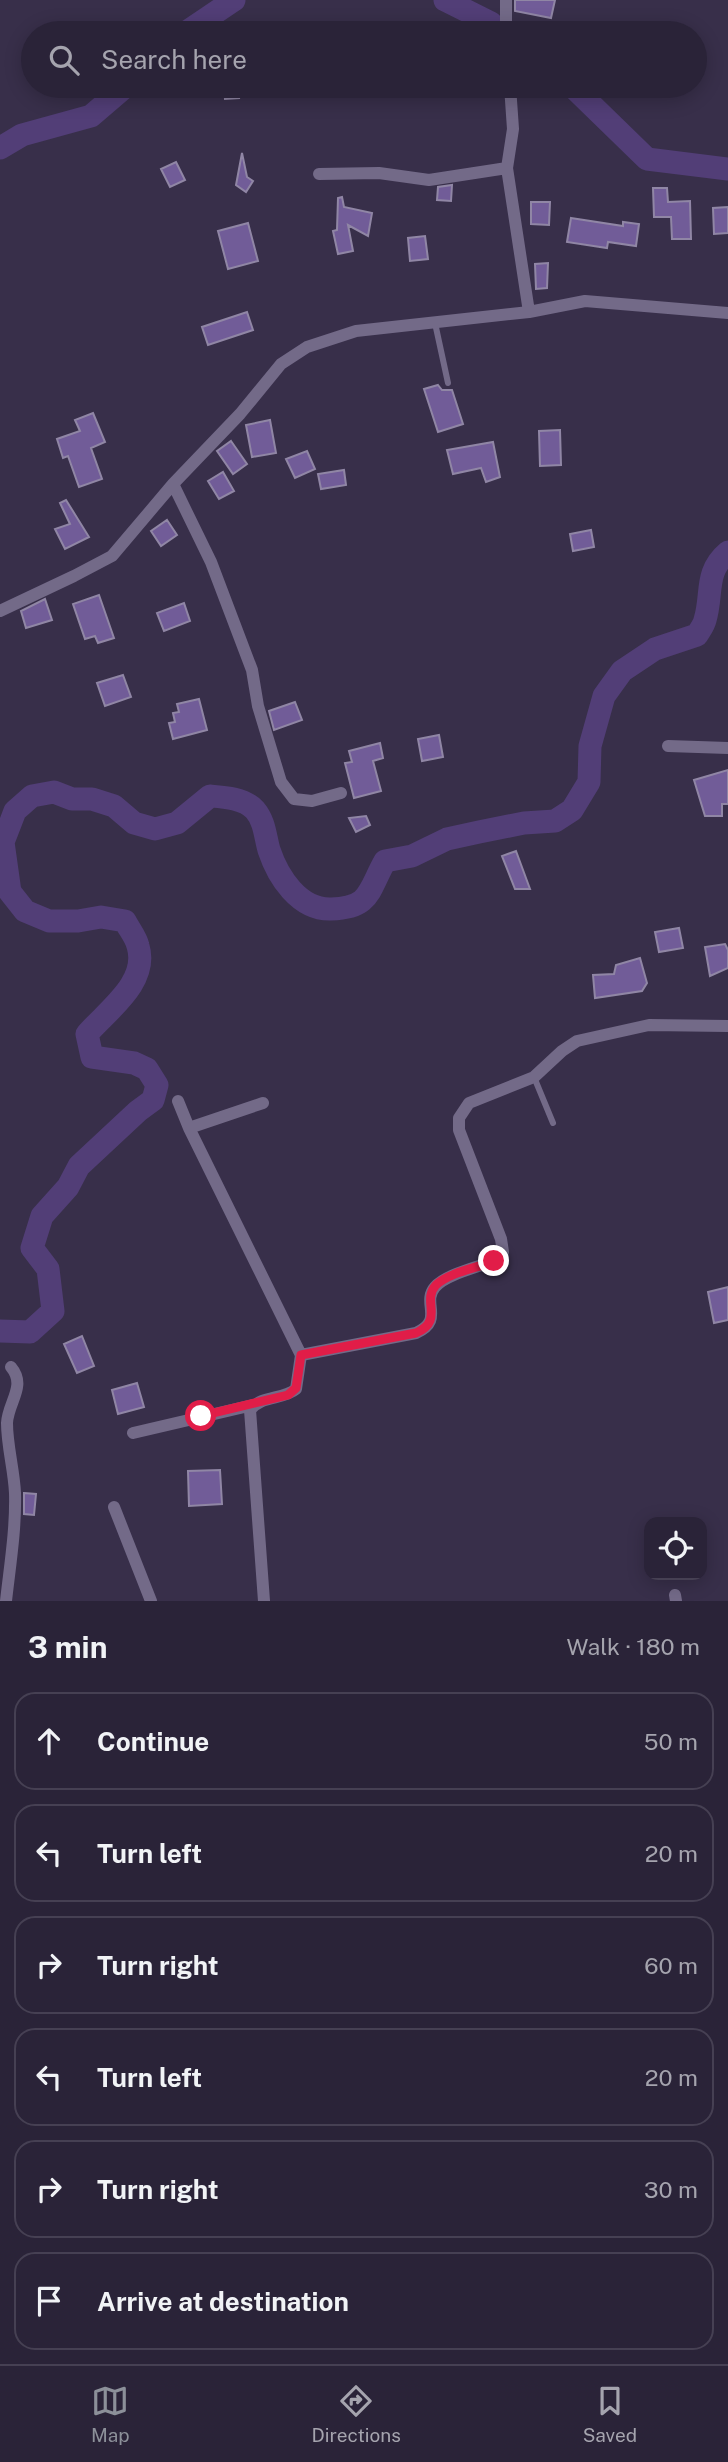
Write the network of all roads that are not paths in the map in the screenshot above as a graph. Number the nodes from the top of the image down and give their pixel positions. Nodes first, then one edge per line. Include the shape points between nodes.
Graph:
1 (506, 0) edge
2 (506, 21) edge
3 (511, 98) edge
4 (507, 169) junction
5 (318, 174) dead end
6 (530, 312) junction
7 (728, 313) edge
8 (435, 323) junction
9 (448, 383) dead end
10 (173, 484) junction
11 (0, 611) edge
12 (668, 746) dead end
13 (728, 748) edge
14 (341, 793) dead end
15 (728, 1026) edge
16 (534, 1077) junction
17 (178, 1101) dead end
18 (263, 1102) dead end
19 (553, 1124) dead end
20 (189, 1128) junction
21 (301, 1355) junction
22 (11, 1367) dead end
23 (253, 1405) junction
24 (133, 1433) dead end
25 (114, 1507) dead end
26 (6, 1601) edge
27 (151, 1601) edge
28 (264, 1601) edge

1 - 2 street
3 - 4 street via 513,130
4 - 5 street via 429,180 379,173
4 - 6 street
6 - 7 street via 585,301
6 - 8 street
8 - 9 lane
8 - 10 street via 356,331 307,348 281,364
10 - 11 street via 112,556
10 - 14 street via 211,562 252,670 281,782 293,799 312,801
12 - 13 street
15 - 16 street via 649,1025 599,1035 577,1041
16 - 19 lane
16 - 21 street via 468,1103 459,1118 459,1130 501,1239 501,1258 436,1286 425,1329
17 - 20 street
18 - 20 street
20 - 21 street
21 - 23 street via 296,1388 288,1395
22 - 26 street via 19,1385 7,1421 15,1494
23 - 24 street
23 - 28 street via 251,1441
25 - 27 street

